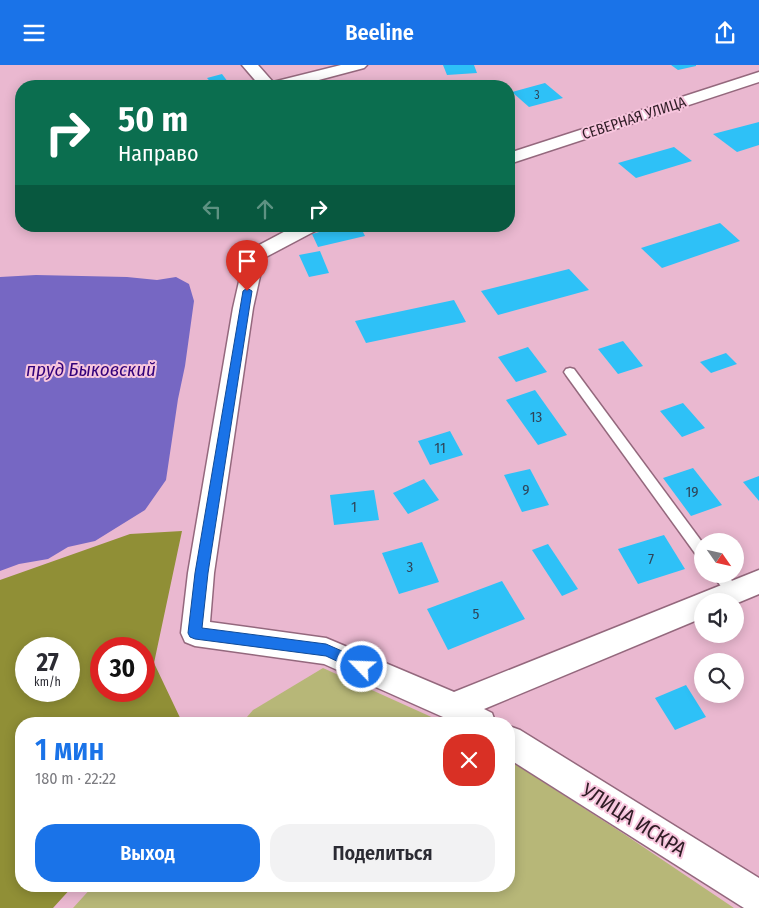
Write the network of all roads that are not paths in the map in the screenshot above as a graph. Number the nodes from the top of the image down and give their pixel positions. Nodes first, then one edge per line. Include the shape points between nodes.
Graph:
1 (250, 65) edge
2 (359, 65) edge
3 (759, 77) edge
4 (263, 80) edge
5 (301, 80) edge
6 (515, 157) edge
7 (299, 232) edge
8 (570, 372) dead end
9 (694, 541) edge
10 (759, 581) edge
11 (721, 589) edge
12 (694, 608) edge
13 (454, 707) junction
14 (469, 717) edge
15 (515, 745) edge
16 (759, 898) edge

1 - 4 street
2 - 5 street
3 - 6 street, СЕВЕРНАЯ УЛИЦА
7 - 13 street via 255,255 243,308 201,573 195,633 326,651
8 - 9 lane
10 - 11 street
12 - 13 street
13 - 14 street
15 - 16 street, УЛИЦА ИСКРА

